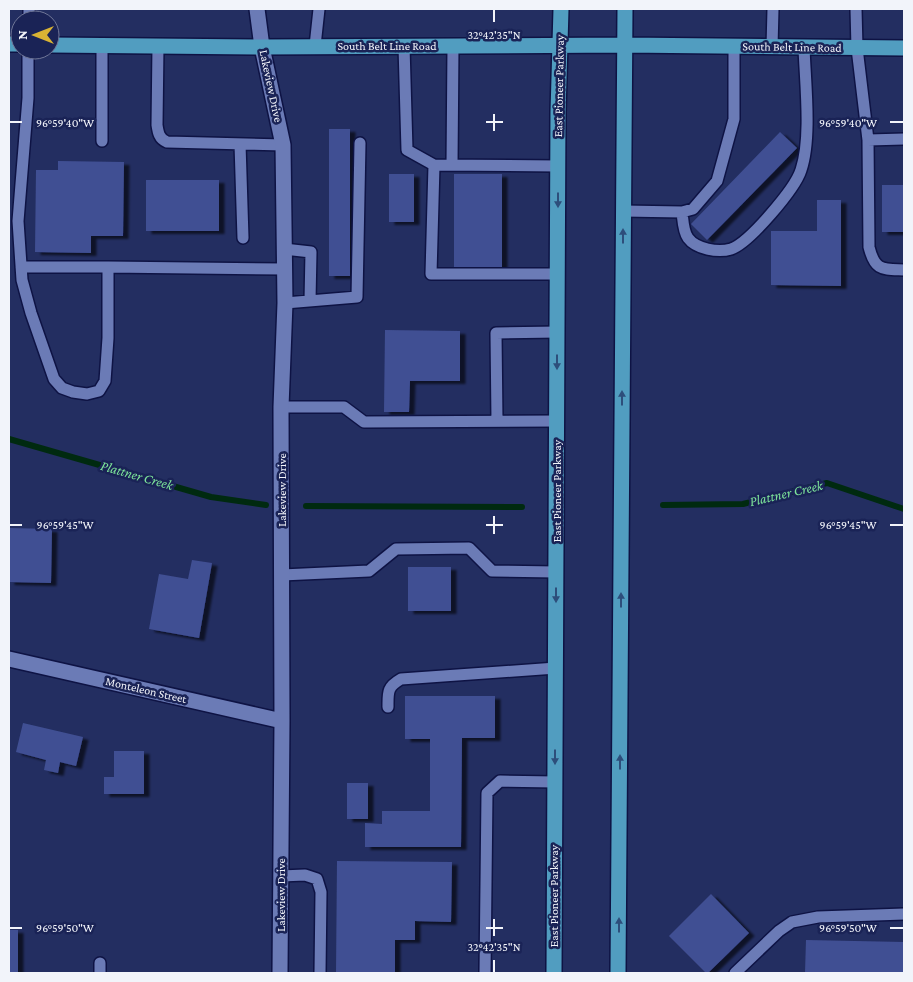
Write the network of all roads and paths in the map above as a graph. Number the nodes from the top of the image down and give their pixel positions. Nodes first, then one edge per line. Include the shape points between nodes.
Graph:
1 (257, 9) edge
2 (319, 9) edge
3 (561, 9) edge
4 (625, 9) edge
5 (773, 9) edge
6 (856, 9) edge
7 (60, 45) edge
8 (102, 45) junction
9 (625, 45) junction
10 (158, 46) junction
11 (315, 46) junction
12 (404, 46) junction
13 (453, 46) junction
14 (559, 46) junction
15 (734, 46) junction
16 (262, 47) junction
17 (772, 47) junction
18 (804, 47) junction
19 (857, 48) junction
20 (904, 48) edge
21 (28, 60) edge
22 (868, 140) junction
23 (904, 140) edge
24 (102, 141) dead end
25 (360, 142) dead end
26 (240, 144) junction
27 (283, 145) junction
28 (434, 165) junction
29 (452, 165) junction
30 (558, 166) junction
31 (624, 211) junction
32 (682, 212) junction
33 (242, 238) dead end
34 (284, 250) junction
35 (21, 267) junction
36 (108, 267) junction
37 (284, 269) junction
38 (904, 270) edge
39 (558, 274) junction
40 (310, 301) junction
41 (285, 303) junction
42 (558, 332) junction
43 (281, 407) junction
44 (497, 420) junction
45 (557, 421) junction
46 (556, 572) junction
47 (282, 575) junction
48 (9, 659) edge
49 (556, 668) junction
50 (388, 708) dead end
51 (282, 721) junction
52 (555, 782) junction
53 (281, 876) junction
54 (904, 914) edge
55 (280, 973) edge
56 (320, 973) edge
57 (485, 973) edge
58 (554, 973) edge
59 (618, 973) edge
60 (735, 973) edge

1 - 16 street, Lakeview Drive
2 - 11 lane
3 - 14 main road, East Pioneer Parkway
4 - 9 main road
5 - 17 lane
6 - 19 lane
7 - 8 main road, South Belt Line Road
8 - 10 main road, South Belt Line Road
8 - 24 lane
9 - 14 main road, South Belt Line Road
9 - 15 main road, South Belt Line Road
9 - 31 main road
10 - 16 main road, South Belt Line Road
10 - 26 lane via 157,125 163,140
11 - 12 main road, South Belt Line Road
11 - 16 main road, South Belt Line Road
12 - 13 main road, South Belt Line Road
12 - 28 lane via 408,150
13 - 14 main road, South Belt Line Road
13 - 29 lane
14 - 30 main road, East Pioneer Parkway
15 - 17 main road, South Belt Line Road
15 - 32 lane via 734,119 717,181 693,209
16 - 27 street, Lakeview Drive
17 - 18 main road, South Belt Line Road
18 - 19 main road, South Belt Line Road
18 - 32 lane via 807,136 801,169 792,189 742,243 730,249 710,250 688,238
19 - 20 main road, South Belt Line Road
19 - 22 lane
21 - 35 lane via 18,221
22 - 23 lane
22 - 38 lane via 869,247 872,260 883,270
25 - 40 lane via 357,297
26 - 27 lane
26 - 33 lane
27 - 34 street, Lakeview Drive
28 - 29 lane
28 - 39 lane via 432,274
29 - 30 lane
30 -> 39 main road, East Pioneer Parkway
31 - 32 lane
59 -> 31 main road
34 - 37 street, Lakeview Drive
34 - 40 lane via 311,252
35 - 36 lane
35 - 36 lane via 31,313 54,379 62,388 87,394 99,391 105,381
36 - 37 lane
37 - 41 street, Lakeview Drive
39 - 42 main road, East Pioneer Parkway
40 - 41 lane
41 - 43 street, Lakeview Drive
42 - 44 lane via 496,333
42 -> 45 main road, East Pioneer Parkway
43 - 44 lane via 344,407 364,422
43 - 47 street, Lakeview Drive
44 - 45 lane
45 - 46 main road, East Pioneer Parkway
46 - 47 lane via 492,571 469,548 396,549 369,571
46 -> 49 main road, East Pioneer Parkway
47 - 51 street, Lakeview Drive
48 - 51 street, Monteleon Street
49 - 50 lane via 401,679 392,684 388,692
49 -> 52 main road, East Pioneer Parkway
51 - 53 street, Lakeview Drive
52 - 57 lane via 500,781 487,793
52 - 58 main road, East Pioneer Parkway
53 - 55 street, Lakeview Drive
53 - 56 lane via 305,875 317,879 321,892
54 - 60 lane via 818,917 792,922

